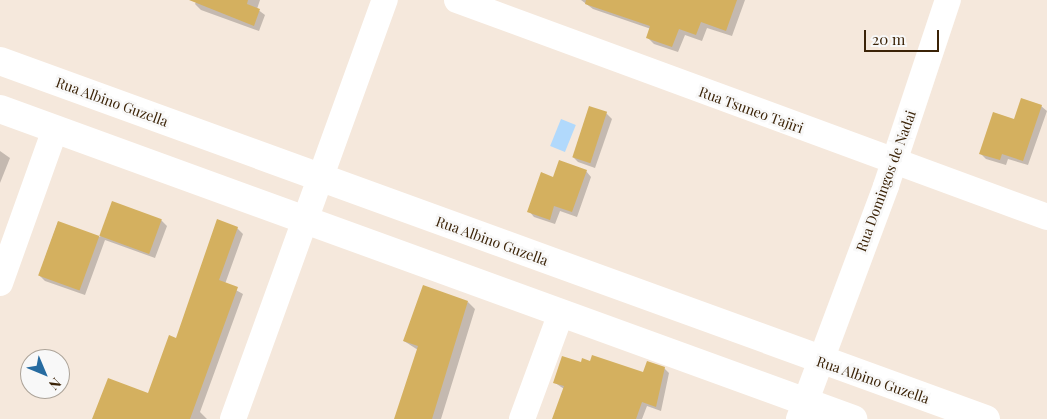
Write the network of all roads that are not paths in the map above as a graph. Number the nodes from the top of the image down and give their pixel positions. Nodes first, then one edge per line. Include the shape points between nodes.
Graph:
1 (385, 0) edge
2 (457, 0) edge
3 (948, 0) edge
4 (0, 60) edge
5 (0, 109) edge
6 (55, 129) junction
7 (893, 163) junction
8 (319, 179) junction
9 (1047, 217) edge
10 (304, 220) junction
11 (0, 283) edge
12 (561, 313) junction
13 (819, 361) junction
14 (802, 410) edge
15 (233, 419) edge
16 (522, 419) edge
17 (853, 419) edge
18 (986, 419) edge

1 - 8 street
2 - 7 street, Rua Tsuneo Tajiri
3 - 7 street, Rua Domingos de Nadai
4 - 8 street, Rua Albino Guzella
5 - 6 street
6 - 10 street
6 - 11 street
7 - 9 street, Rua Tsuneo Tajiri
7 - 13 street, Rua Domingos de Nadai
8 - 10 street
8 - 13 street, Rua Albino Guzella
10 - 12 street
10 - 15 street
12 - 14 street
12 - 16 street
13 - 14 street, Rua Domingos de Nadai
13 - 18 street, Rua Albino Guzella
14 - 17 street

